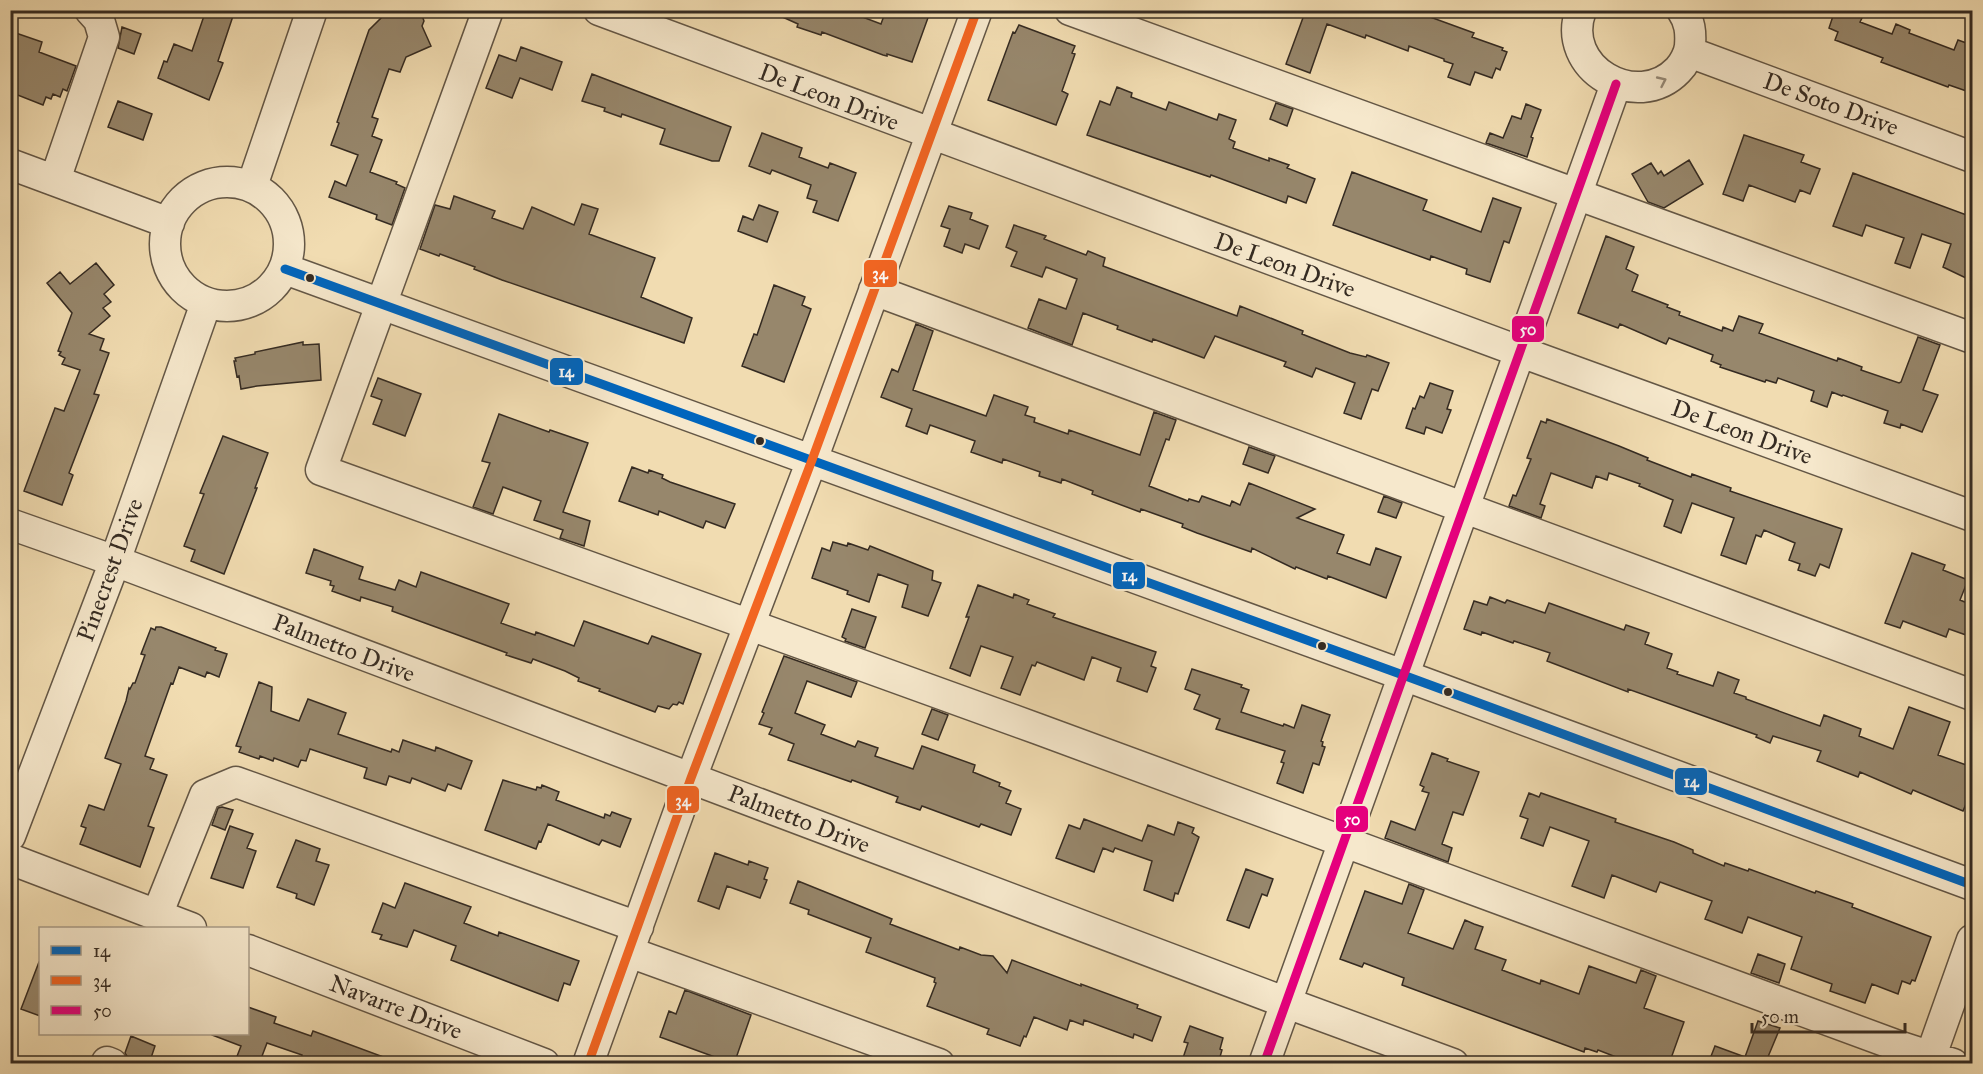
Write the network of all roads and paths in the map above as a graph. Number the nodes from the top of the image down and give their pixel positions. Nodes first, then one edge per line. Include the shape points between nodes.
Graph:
1 (90, 10) edge
2 (312, 10) edge
3 (488, 10) edge
4 (599, 10) edge
5 (977, 10) edge
6 (1070, 10) edge
7 (1682, 10) edge
8 (1577, 12) edge
9 (1689, 51) junction
10 (1616, 84) junction
11 (931, 135) junction
12 (1972, 157) edge
13 (10, 164) edge
14 (55, 180) junction
15 (252, 186) junction
16 (1577, 194) junction
17 (169, 223) junction
18 (285, 269) junction
19 (874, 290) junction
20 (206, 303) junction
21 (381, 304) junction
22 (1972, 338) edge
23 (1521, 352) junction
24 (812, 460) junction
25 (1464, 507) junction
26 (1972, 516) edge
27 (10, 524) edge
28 (115, 561) junction
29 (750, 625) junction
30 (1403, 675) junction
31 (1972, 695) edge
32 (691, 778) junction
33 (10, 836) edge
34 (1344, 842) junction
35 (10, 859) edge
36 (1972, 885) edge
37 (157, 915) junction
38 (188, 927) edge
39 (633, 939) junction
40 (1972, 939) edge
41 (249, 950) edge
42 (1287, 1003) junction
43 (1937, 1061) edge
44 (532, 1062) edge
45 (588, 1064) edge
46 (939, 1064) edge
47 (1264, 1064) edge
48 (1453, 1064) edge

1 - 14 street via 99,20 104,37
2 - 15 street
3 - 21 street
4 - 11 street, De Leon Drive
5 - 11 street
6 - 16 street
7 - 9 street via 1691,32
8 - 10 street via 1577,38 1585,58 1601,76
10 -> 9 street via 1639,87 1660,83 1681,67
9 - 12 street, De Soto Drive
10 - 16 street
11 - 19 street
11 - 23 street, De Leon Drive
13 - 14 street
14 - 17 street
15 - 17 street via 212,184 194,192 179,205
15 - 18 street via 268,197 285,221 290,250
16 - 22 street
16 - 23 street
17 - 20 street via 167,261 176,279
18 - 20 street via 261,297 243,305 224,307
18 - 21 street
19 - 24 street
19 - 25 street
20 - 28 street, Pinecrest Drive
21 - 24 street
21 - 29 street via 321,470
23 - 25 street
23 - 26 street, De Leon Drive
24 - 29 street
24 - 30 street
25 - 30 street
25 - 31 street
27 - 28 street, Palmetto Drive
28 - 32 street, Palmetto Drive
28 - 33 street, Pinecrest Drive
29 - 32 street
29 - 34 street
30 - 34 street
30 - 36 street
32 - 39 street
32 - 42 street, Palmetto Drive
34 - 42 street
34 - 43 street
35 - 37 street
37 - 38 street
37 - 39 street via 205,795 236,782
39 - 45 street
39 - 46 street
40 - 43 street
41 - 44 street, Navarre Drive
42 - 47 street
42 - 48 street, Palmetto Drive

